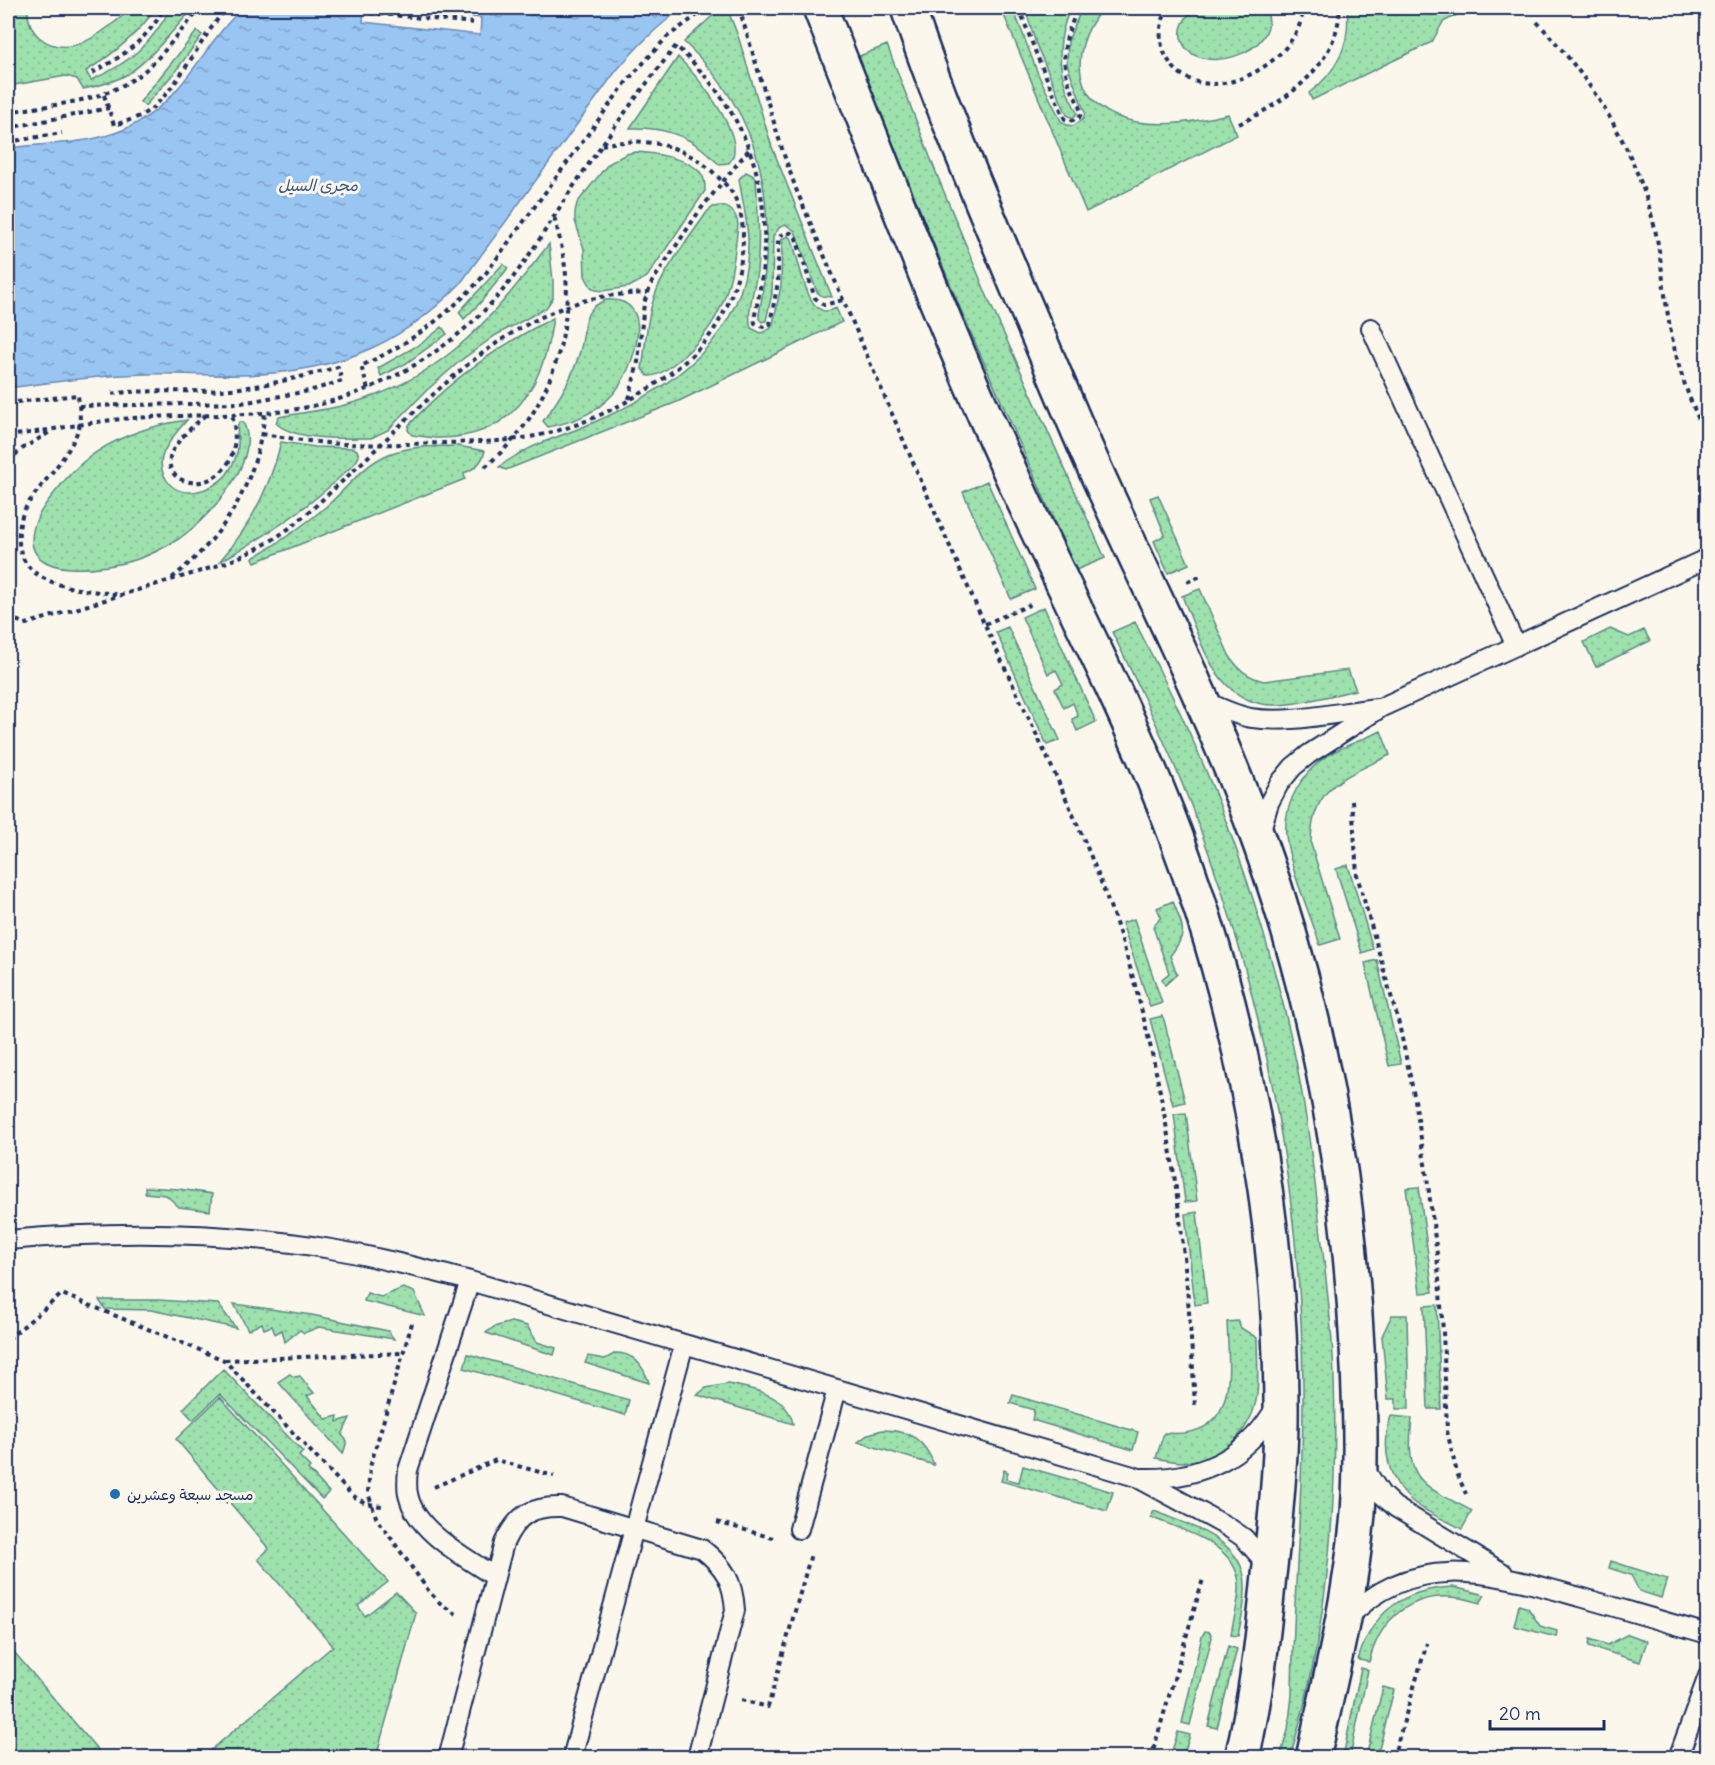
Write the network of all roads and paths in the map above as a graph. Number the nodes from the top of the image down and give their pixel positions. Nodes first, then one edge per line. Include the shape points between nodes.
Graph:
1 (164, 8) edge
2 (202, 8) edge
3 (227, 8) edge
4 (445, 8) edge
5 (707, 8) edge
6 (738, 8) edge
7 (908, 8) edge
8 (1019, 8) edge
9 (1079, 8) edge
10 (1169, 8) edge
11 (1303, 8) edge
12 (1340, 8) edge
13 (370, 13) dead end
14 (444, 20) junction
15 (826, 21) edge
16 (1537, 22) dead end
17 (475, 23) dead end
18 (92, 73) dead end
19 (104, 95) junction
20 (109, 108) junction
21 (8, 112) edge
22 (1239, 124) dead end
23 (8, 128) edge
24 (62, 133) dead end
25 (8, 142) edge
26 (602, 145) junction
27 (750, 148) junction
28 (723, 182) junction
29 (554, 216) junction
30 (647, 293) junction
31 (843, 300) junction
32 (566, 306) junction
33 (1371, 328) dead end
34 (368, 388) junction
35 (110, 394) dead end
36 (628, 400) junction
37 (8, 403) edge
38 (79, 406) junction
39 (265, 413) junction
40 (232, 414) junction
41 (205, 415) junction
42 (79, 426) junction
43 (53, 430) junction
44 (262, 434) junction
45 (8, 436) edge
46 (1707, 437) edge
47 (512, 441) junction
48 (381, 445) junction
49 (8, 460) edge
50 (485, 467) dead end
51 (8, 532) edge
52 (18, 533) junction
53 (1707, 558) edge
54 (169, 580) junction
55 (1066, 590) junction
56 (122, 595) junction
57 (8, 617) edge
58 (985, 624) junction
59 (1516, 646) junction
60 (1203, 700) junction
61 (1382, 707) junction
62 (1352, 801) dead end
63 (1260, 844) junction
64 (8, 1240) edge
65 (470, 1281) junction
66 (8, 1339) edge
67 (684, 1344) junction
68 (403, 1353) dead end
69 (224, 1360) junction
70 (837, 1389) junction
71 (1281, 1398) junction
72 (1195, 1408) dead end
73 (1360, 1462) junction
74 (1136, 1478) junction
75 (563, 1479) dead end
76 (1466, 1494) dead end
77 (409, 1498) junction
78 (707, 1520) dead end
79 (634, 1528) junction
80 (799, 1528) dead end
81 (784, 1541) dead end
82 (813, 1549) dead end
83 (1270, 1568) junction
84 (1509, 1577) junction
85 (495, 1578) junction
86 (1203, 1579) dead end
87 (1343, 1622) junction
88 (1707, 1634) edge
89 (1427, 1643) dead end
90 (1707, 1676) edge
91 (714, 1693) junction
92 (448, 1758) edge
93 (572, 1758) edge
94 (697, 1758) edge
95 (1151, 1758) edge
96 (1242, 1758) edge
97 (1312, 1758) edge
98 (1393, 1758) edge
99 (1678, 1758) edge

1 - 18 path via 132,48
2 - 19 path via 143,72
3 - 20 path via 158,102 144,113 114,125
4 - 14 path
5 - 34 path via 667,37 627,81 466,297 417,337 361,366
6 - 31 path via 786,162
7 - 60 street via 962,156 1087,451
8 - 9 path via 1063,115 1071,121 1081,113 1066,76 1064,46
10 - 11 path via 1161,35 1167,59 1185,77 1208,85 1239,79 1273,59 1298,30
12 - 22 path via 1335,33 1318,67 1286,98
13 - 14 path
14 - 17 path
15 - 55 street via 964,367
16 - 46 path via 1586,80 1629,153 1653,221 1679,367
19 - 20 path
19 - 21 path
20 - 23 path
24 - 25 path
26 - 27 path via 676,46 717,90
26 - 28 path via 639,140 658,143 694,157
26 - 29 path
27 - 28 path
27 - 31 path via 763,223 755,323 763,327 770,324 778,282 778,240 786,232 796,238 815,298 824,305
28 - 30 path via 679,240
28 - 36 path via 738,205 742,230 741,260 732,295 699,349
29 - 32 path via 566,275
29 - 34 path via 524,264 479,315 427,357
30 - 32 path via 604,296
30 - 36 path via 638,362
31 - 58 path
32 - 47 path via 555,364 530,417
32 - 48 path via 514,332 465,365
33 - 59 lane
34 - 39 path via 321,405
35 - 38 path via 260,386 338,368 342,381 241,403
36 - 47 path via 564,429
37 - 38 path via 78,395
38 - 42 path
39 - 40 path
39 - 44 path
40 - 41 path
40 - 41 path via 236,444 226,465 209,479 188,483 173,471 170,458 175,446
41 - 42 path via 129,418
42 - 43 path
42 - 52 path via 60,463 26,507
43 - 45 path
43 - 49 path
44 - 48 path
44 - 54 path via 255,463 230,517 206,548
47 - 48 path
47 - 50 path
48 - 54 path via 290,529 267,545 216,567
51 - 52 path
52 - 56 path via 24,559 43,579
53 - 59 lane
54 - 56 path
55 - 58 path
55 - 71 street via 1137,739 1165,808 1221,979 1242,1061 1270,1229
56 - 57 path via 26,624
58 - 72 path via 1086,847 1135,985 1153,1052 1176,1186 1190,1314
59 - 61 lane
60 - 61 lane via 1250,718 1276,720
60 - 63 street
61 - 63 lane via 1293,767 1269,803
62 - 76 path via 1358,875 1399,1024 1428,1177 1443,1332 1447,1431
63 - 73 street via 1300,975 1330,1108 1349,1242
64 - 65 lane via 117,1233 259,1240 330,1249
65 - 67 lane
65 - 77 lane via 408,1470
66 - 69 path via 62,1294
67 - 70 lane
67 - 79 lane
68 - 69 path
69 - 77 path via 360,1501 384,1506
70 - 74 lane
70 - 80 lane
71 - 74 lane via 1252,1439 1210,1468 1161,1479
71 - 83 street
73 - 84 lane via 1381,1494 1395,1507
73 - 87 street
74 - 83 lane via 1228,1527 1258,1552
75 - 77 path via 496,1460
77 - 85 lane via 422,1524
78 - 81 path
79 - 85 lane via 561,1507 533,1510 510,1529
79 - 91 lane via 702,1549 727,1575 734,1592 735,1610
79 - 93 lane
82 - 91 path via 768,1707
83 - 96 street via 1262,1648
84 - 87 lane via 1464,1572 1419,1576 1377,1593
84 - 88 lane
85 - 92 lane
86 - 95 path
87 - 97 street
89 - 98 path
90 - 99 lane
91 - 94 lane

